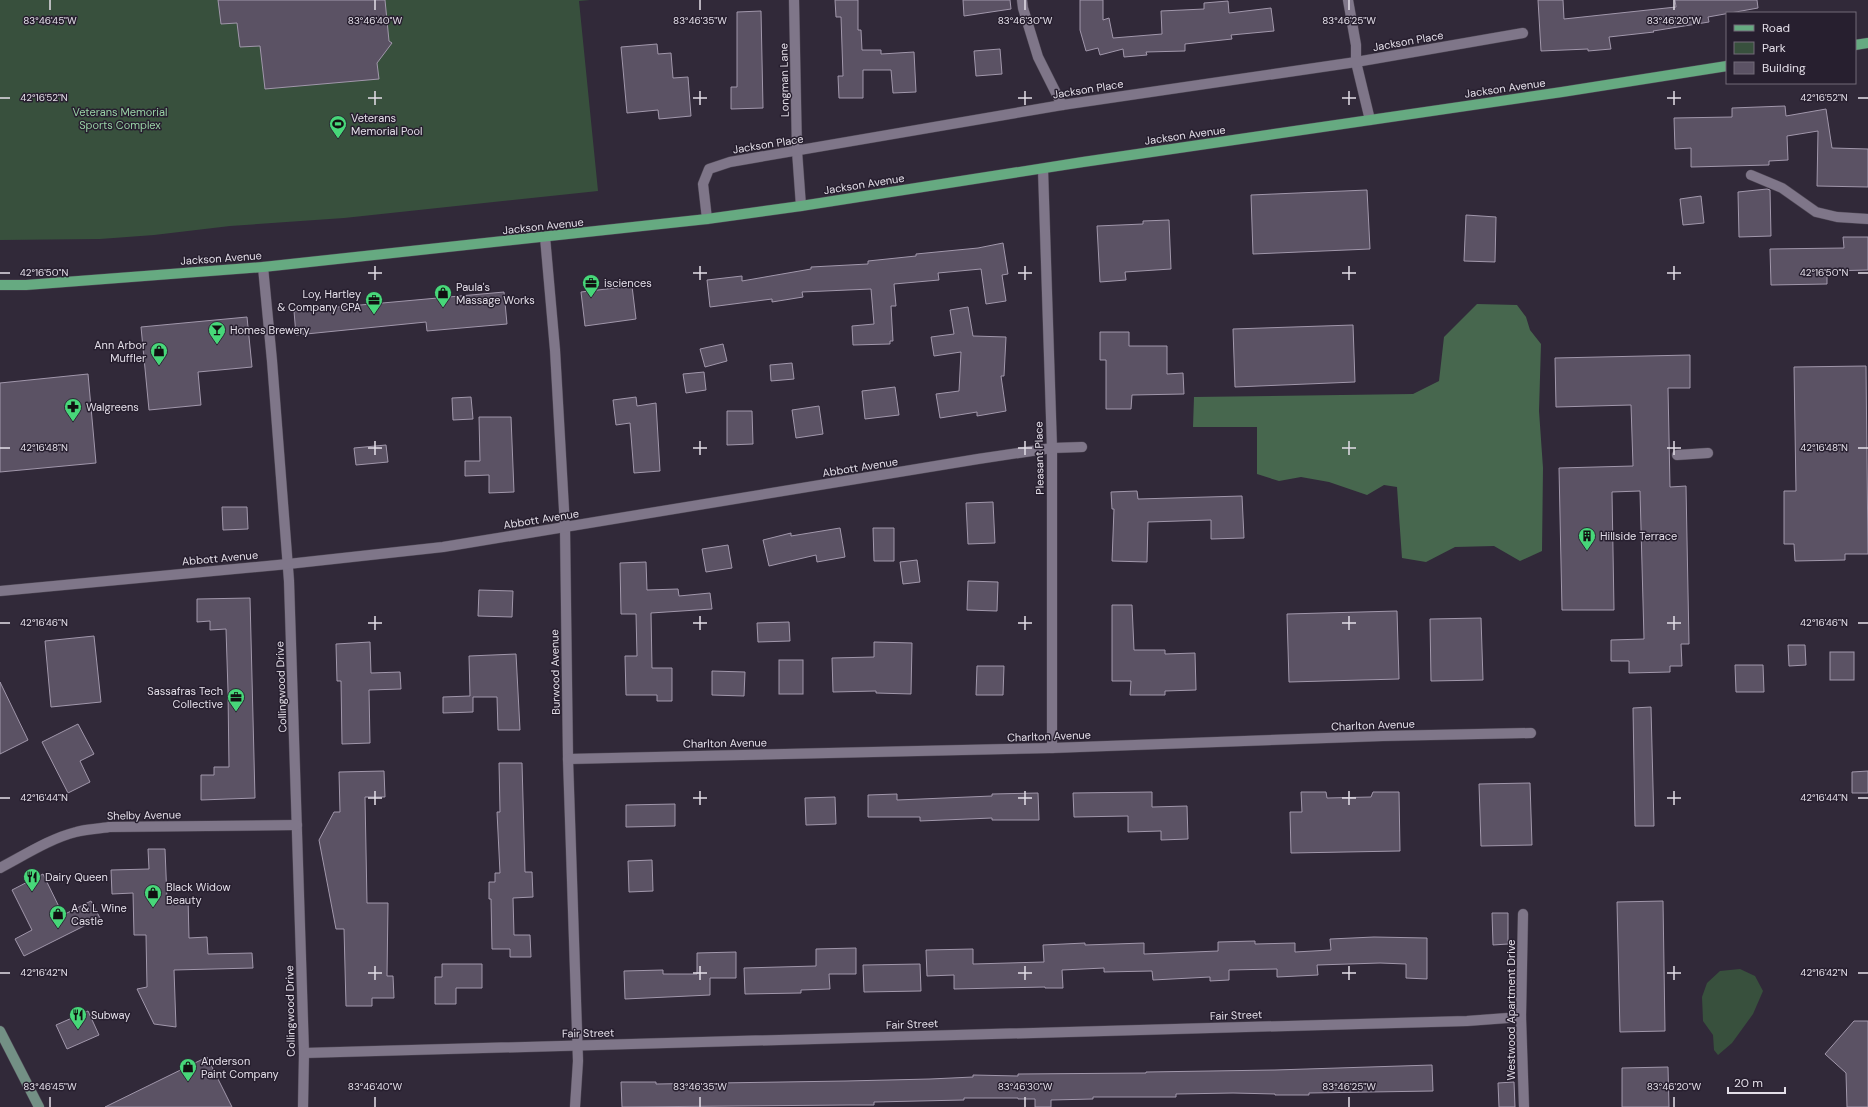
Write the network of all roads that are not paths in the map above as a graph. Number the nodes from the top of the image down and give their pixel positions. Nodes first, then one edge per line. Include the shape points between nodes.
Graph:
1 (794, 0) edge
2 (1022, 0) edge
3 (1348, 0) edge
4 (1523, 33) dead end
5 (1868, 43) edge
6 (1856, 45) edge
7 (1356, 62) junction
8 (1726, 66) edge
9 (1062, 105) junction
10 (1370, 120) junction
11 (798, 151) junction
12 (1043, 169) junction
13 (1751, 175) dead end
14 (801, 206) junction
15 (707, 219) junction
16 (1868, 219) edge
17 (545, 237) junction
18 (263, 267) junction
19 (0, 285) edge
20 (1082, 447) dead end
21 (1052, 448) junction
22 (1708, 453) dead end
23 (1677, 455) dead end
24 (565, 527) junction
25 (288, 564) junction
26 (0, 591) edge
27 (1531, 733) dead end
28 (1052, 748) junction
29 (568, 759) junction
30 (297, 825) junction
31 (0, 868) edge
32 (1523, 914) dead end
33 (1521, 1017) junction
34 (0, 1031) edge
35 (577, 1044) junction
36 (304, 1053) junction
37 (39, 1107) edge
38 (303, 1107) edge
39 (575, 1107) edge
40 (1524, 1107) edge

1 - 11 street, Longman Lane
2 - 9 street via 1038,57
3 - 7 street via 1356,45
4 - 7 street, Jackson Place
5 - 6 main road
7 - 9 street, Jackson Place
7 - 10 street
8 - 10 main road, Jackson Avenue
9 - 11 street, Jackson Place
10 - 12 main road, Jackson Avenue
11 - 14 street, Longman Lane
11 - 15 street, Jackson Place via 730,162 709,169 703,184
12 - 14 main road, Jackson Avenue
12 - 21 street, Pleasant Place
13 - 16 street via 1782,188 1816,212 1837,217
14 - 15 main road, Jackson Avenue
15 - 17 main road, Jackson Avenue
17 - 18 main road, Jackson Avenue
17 - 24 street, Burwood Avenue via 555,350
18 - 19 main road, Jackson Avenue
18 - 25 street, Collingwood Drive
20 - 21 street, Abbott Avenue
21 - 24 street, Abbott Avenue
21 - 28 street, Pleasant Place
22 - 23 street
24 - 25 street, Abbott Avenue via 443,547
24 - 29 street, Burwood Avenue
25 - 26 street, Abbott Avenue
25 - 30 street, Collingwood Drive
27 - 28 street, Charlton Avenue
28 - 29 street, Charlton Avenue
29 - 35 street, Burwood Avenue
30 - 31 street, Shelby Avenue via 110,827 75,832
30 - 36 street, Collingwood Drive
32 - 33 street, Westwood Apartment Drive
33 - 35 street, Fair Street via 1467,1021
33 - 40 street, Westwood Apartment Drive
34 - 37 main road
35 - 36 street, Fair Street
35 - 39 street, Burwood Avenue
36 - 38 street, Collingwood Drive

